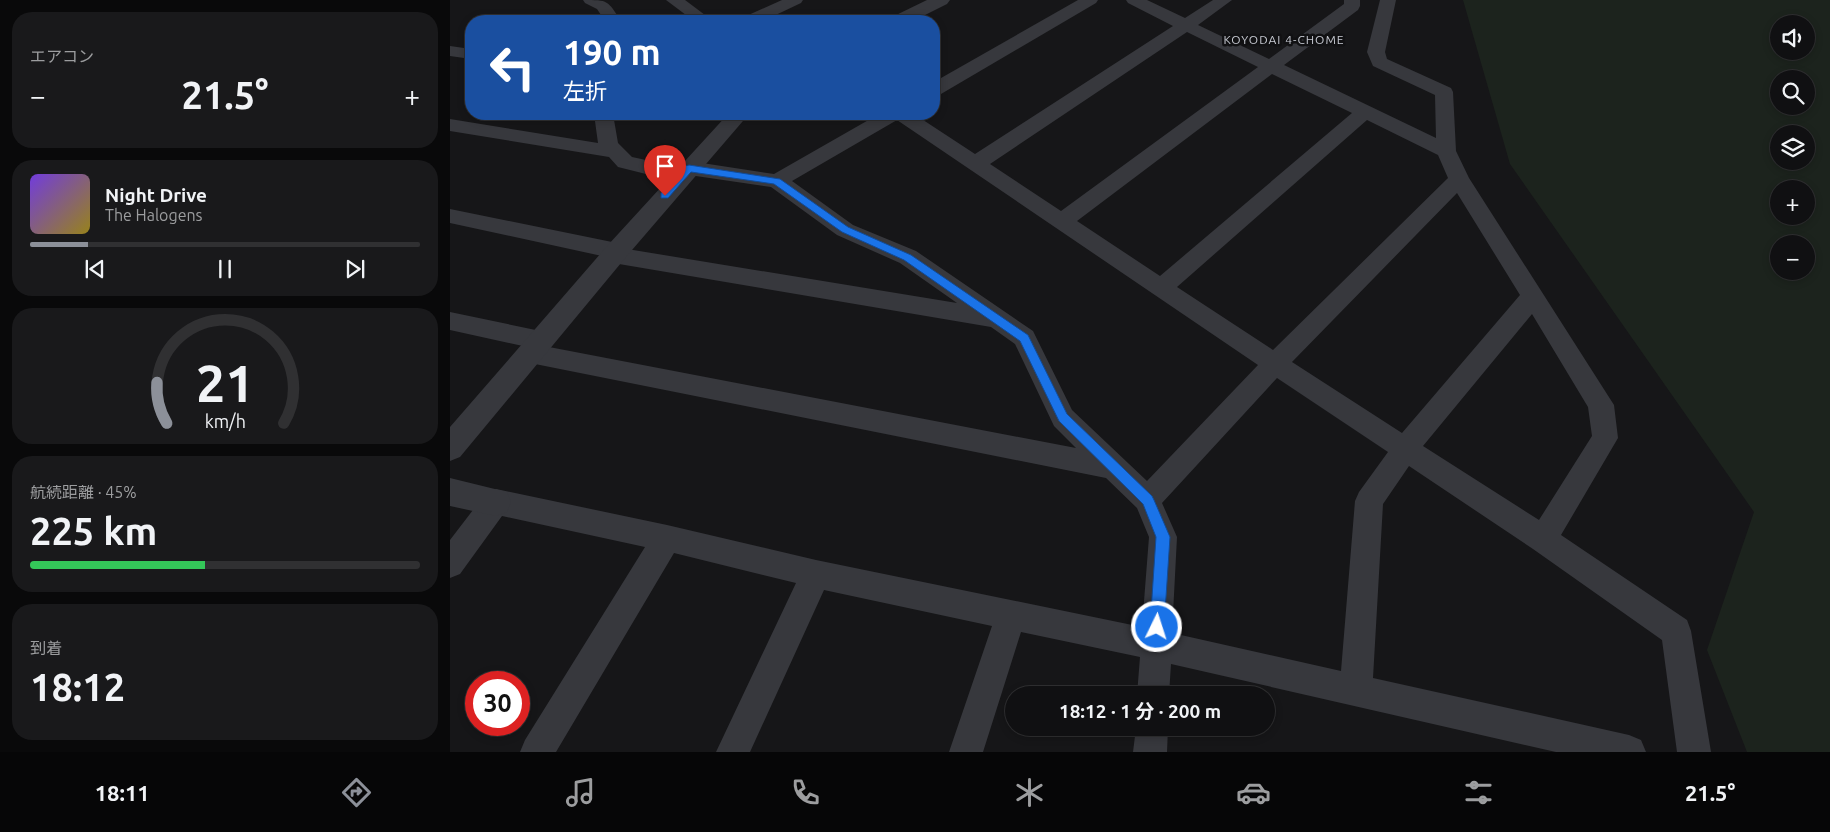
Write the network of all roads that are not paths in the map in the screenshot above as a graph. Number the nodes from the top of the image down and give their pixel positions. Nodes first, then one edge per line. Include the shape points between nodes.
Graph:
1 (591, 0) edge
2 (674, 0) edge
3 (795, 0) edge
4 (940, 0) edge
5 (1090, 0) edge
6 (1134, 0) edge
7 (1224, 0) edge
8 (1352, 0) edge
9 (1388, 0) edge
10 (609, 15) edge
11 (696, 15) edge
12 (763, 15) edge
13 (911, 15) edge
14 (1186, 25) junction
15 (450, 51) edge
16 (465, 53) edge
17 (1273, 66) junction
18 (940, 87) edge
19 (1365, 112) junction
20 (605, 120) edge
21 (733, 120) edge
22 (883, 120) edge
23 (910, 120) edge
24 (450, 125) edge
25 (1446, 151) junction
26 (615, 152) junction
27 (975, 164) junction
28 (689, 168) junction
29 (1460, 179) junction
30 (777, 181) junction
31 (450, 216) edge
32 (1061, 222) junction
33 (615, 253) junction
34 (1160, 288) junction
35 (1533, 296) junction
36 (996, 319) junction
37 (450, 321) edge
38 (536, 346) junction
39 (1275, 364) junction
40 (450, 448) edge
41 (1405, 449) junction
42 (1112, 467) junction
43 (450, 492) edge
44 (1148, 500) junction
45 (496, 502) junction
46 (667, 538) junction
47 (1543, 539) junction
48 (450, 564) edge
49 (816, 574) junction
50 (1011, 614) junction
51 (1156, 645) junction
52 (1154, 686) edge
53 (1356, 690) junction
54 (1151, 736) edge
55 (537, 752) edge
56 (733, 752) edge
57 (966, 752) edge
58 (1150, 752) edge
59 (1629, 752) edge
60 (1694, 752) edge

1 - 10 street via 603,6
2 - 11 street
3 - 12 street
4 - 13 street
5 - 18 street
6 - 14 street
7 - 14 street
8 - 17 street via 1352,6
9 - 25 street via 1376,52 1378,62 1444,92
14 - 17 street
14 - 27 street
15 - 16 street
17 - 19 street
17 - 32 street
19 - 25 street
19 - 34 street
20 - 26 street via 608,145
21 - 28 street
22 - 30 street
23 - 27 street
24 - 26 street
25 - 29 street
26 - 28 street via 625,162 646,167
27 - 32 street
28 - 30 street
28 - 33 street
29 - 35 street
29 - 39 street
30 - 36 street via 845,230 908,257
31 - 33 street
32 - 34 street
33 - 36 street
33 - 38 street
34 - 39 street
35 - 41 street
35 - 47 street via 1601,406 1606,438
36 - 42 street via 1024,338 1063,418
37 - 38 street
38 - 40 street
38 - 42 street
39 - 41 street
39 - 44 street
41 - 47 street
41 - 53 street via 1369,501
42 - 44 street
43 - 45 street
44 - 51 street via 1163,537
45 - 46 street
45 - 48 street
46 - 49 street
46 - 55 street
47 - 60 street via 1676,631
49 - 50 street
49 - 56 street
50 - 51 street
50 - 57 street
51 - 52 street
51 - 53 street
53 - 59 street
54 - 58 street

